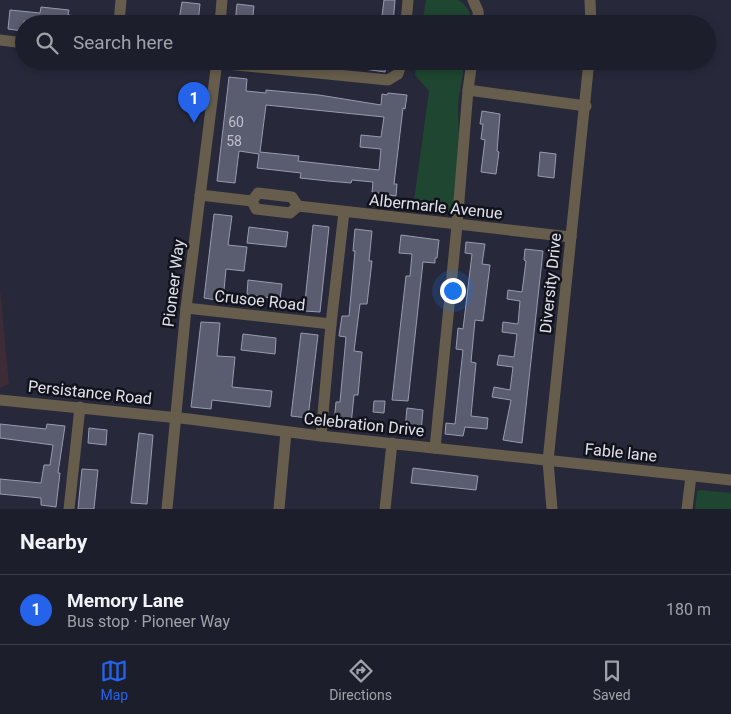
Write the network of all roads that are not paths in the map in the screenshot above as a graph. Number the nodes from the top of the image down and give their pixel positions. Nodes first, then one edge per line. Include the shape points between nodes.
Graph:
1 (121, 0) edge
2 (222, 0) edge
3 (408, 0) edge
4 (473, 0) edge
5 (590, 0) edge
6 (120, 15) edge
7 (221, 15) edge
8 (407, 15) edge
9 (478, 15) edge
10 (591, 15) edge
11 (0, 40) edge
12 (15, 42) edge
13 (216, 70) edge
14 (293, 70) edge
15 (399, 70) edge
16 (471, 70) edge
17 (589, 70) edge
18 (468, 90) junction
19 (586, 106) junction
20 (200, 195) junction
21 (252, 201) junction
22 (298, 206) junction
23 (344, 212) junction
24 (458, 225) junction
25 (571, 237) junction
26 (186, 308) junction
27 (331, 324) junction
28 (0, 400) edge
29 (80, 407) junction
30 (176, 418) junction
31 (286, 432) junction
32 (321, 436) junction
33 (392, 443) junction
34 (436, 448) junction
35 (548, 461) junction
36 (691, 476) junction
37 (731, 480) edge
38 (69, 509) edge
39 (167, 509) edge
40 (279, 509) edge
41 (385, 509) edge
42 (552, 509) edge
43 (687, 509) edge

1 - 6 street
2 - 7 street
3 - 8 street
4 - 9 street
5 - 10 street
11 - 12 street
13 - 20 street, Pioneer Way
14 - 15 street via 388,80
16 - 18 street
17 - 19 street, Diversity Drive
18 - 19 street
18 - 24 street
19 - 25 street, Diversity Drive
20 - 21 street, Albermarle Avenue
20 - 26 street, Pioneer Way
21 - 22 street, Albermarle Avenue via 256,209 290,213
21 - 22 street, Albermarle Avenue via 258,194 292,197
22 - 23 street, Albermarle Avenue
23 - 24 street, Albermarle Avenue
23 - 27 street
24 - 25 street, Albermarle Avenue
24 - 34 street
25 - 35 street, Diversity Drive
26 - 27 street, Crusoe Road
26 - 30 street, Pioneer Way
27 - 32 street
28 - 29 street, Persistance Road
29 - 30 street, Persistance Road
29 - 38 street
30 - 31 street, Celebration Drive
30 - 39 street, Pioneer Way
31 - 32 street, Celebration Drive
31 - 40 street
32 - 33 street, Celebration Drive
33 - 34 street, Celebration Drive
33 - 41 street
34 - 35 street, Celebration Drive
35 - 36 street, Fable lane
35 - 42 street, Diversity Drive
36 - 37 street, Fable lane
36 - 43 street

